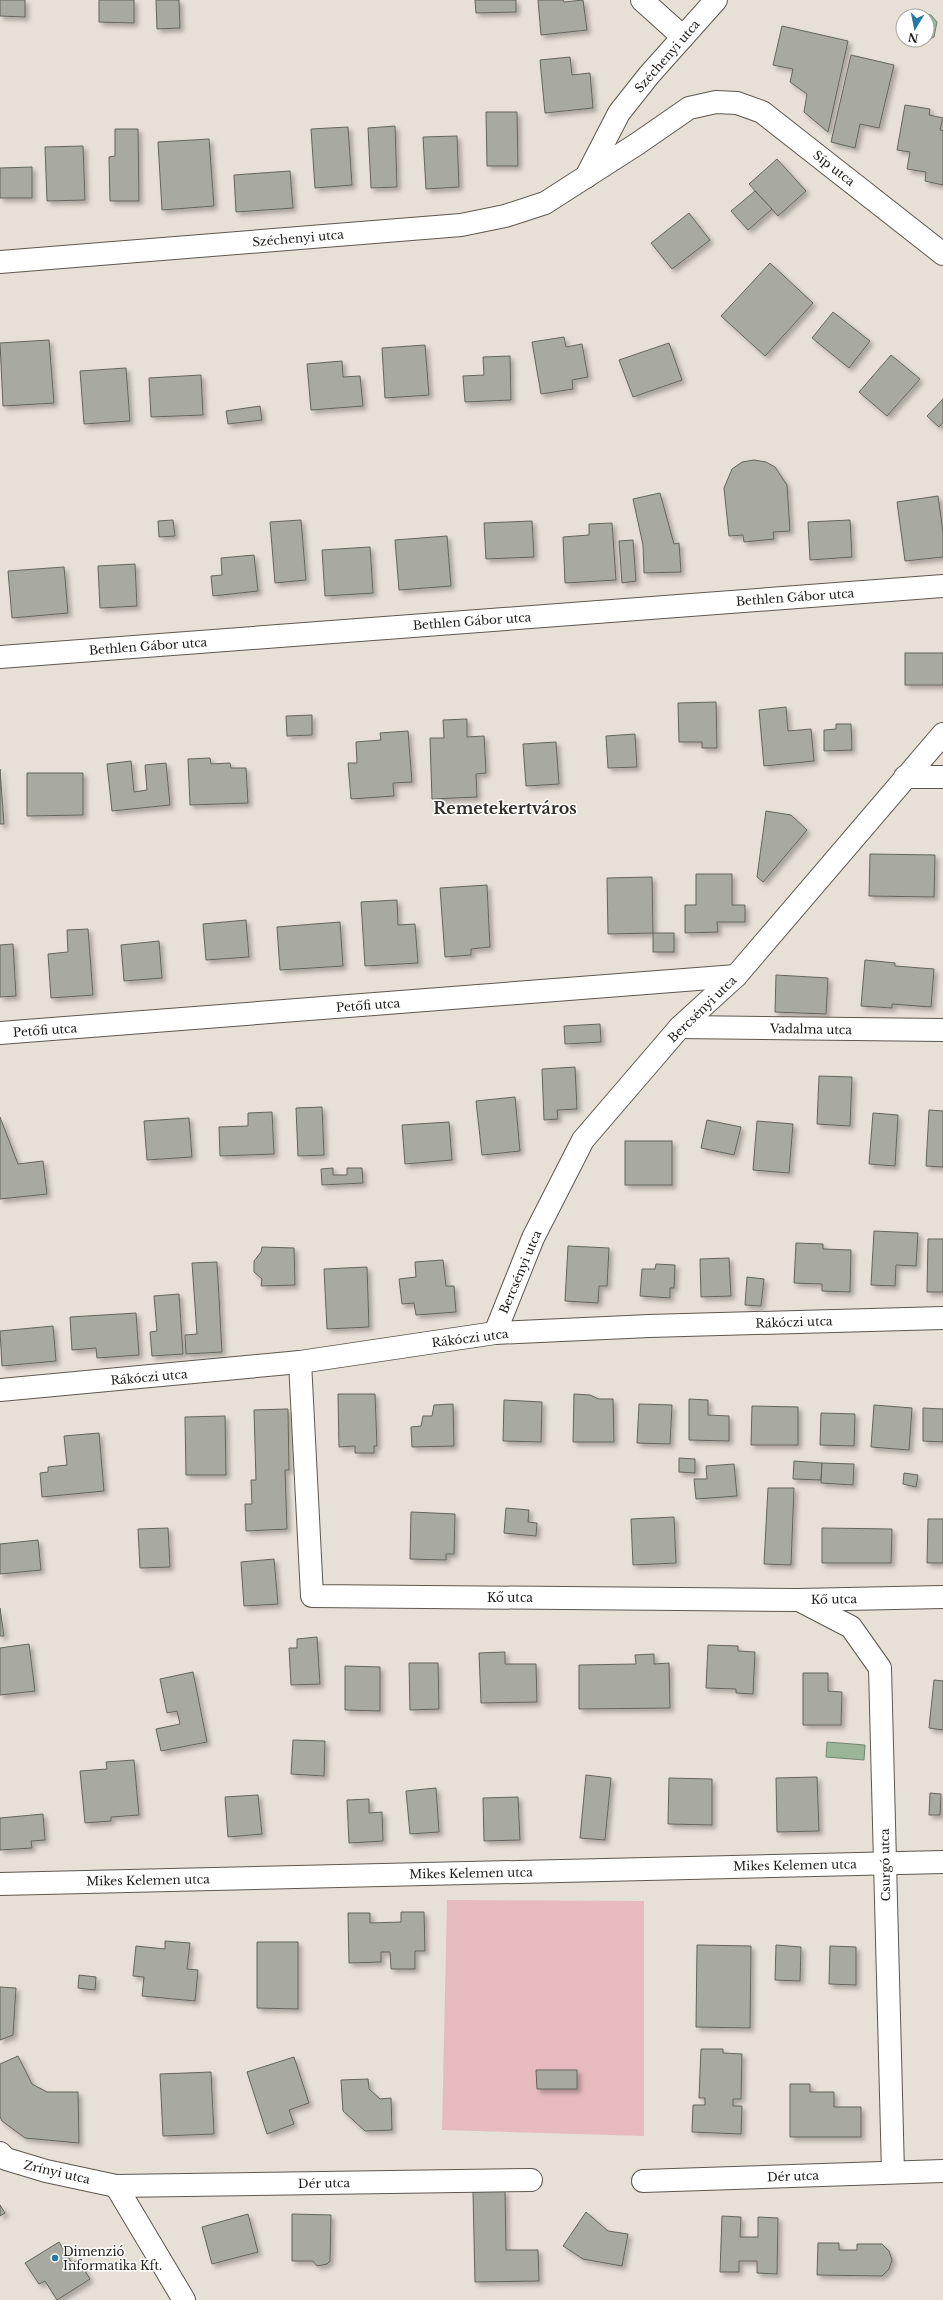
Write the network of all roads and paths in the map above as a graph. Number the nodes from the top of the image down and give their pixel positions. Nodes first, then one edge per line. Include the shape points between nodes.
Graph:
1 (642, 0) edge
2 (716, 0) edge
3 (682, 37) junction
4 (716, 102) joint
5 (619, 113) junction
6 (637, 144) junction
7 (586, 177) junction
8 (943, 254) edge
9 (0, 262) edge
10 (943, 586) edge
11 (0, 657) edge
12 (943, 734) edge
13 (943, 777) edge
14 (905, 778) junction
15 (736, 976) junction
16 (680, 1027) junction
17 (943, 1030) edge
18 (0, 1033) edge
19 (943, 1318) edge
20 (495, 1333) junction
21 (300, 1362) junction
22 (0, 1390) edge
23 (943, 1597) edge
24 (798, 1600) junction
25 (943, 1862) edge
26 (885, 1863) junction
27 (0, 1884) edge
28 (0, 2153) edge
29 (943, 2171) edge
30 (893, 2172) junction
31 (531, 2180) dead end
32 (643, 2181) dead end
33 (116, 2186) junction
34 (184, 2300) edge

1 - 3 street
2 - 3 street, Széchenyi utca
3 - 5 street, Széchenyi utca
4 - 6 street, Széchenyi utca via 689,108
4 - 8 street, Síp utca via 737,103 762,112
5 - 6 street via 617,130 624,140
5 - 7 street, Széchenyi utca
6 - 7 street, Széchenyi utca
7 - 9 street, Széchenyi utca via 545,203 505,216 461,225
10 - 11 street, Bethlen Gábor utca
12 - 14 street, Bercsényi utca
13 - 14 street
14 - 15 street, Bercsényi utca
15 - 16 street, Bercsényi utca
15 - 18 street, Petőfi utca
16 - 17 street, Vadalma utca
16 - 20 street, Bercsényi utca via 583,1140 533,1238
19 - 20 street, Rákóczi utca
20 - 21 street, Rákóczi utca
21 - 22 street, Rákóczi utca
21 - 24 street, Kő utca via 312,1596
23 - 24 street, Kő utca
24 - 26 street, Csurgó utca via 851,1627 880,1668
25 - 26 street, Mikes Kelemen utca
26 - 27 street, Mikes Kelemen utca
26 - 30 street, Csurgó utca
28 - 33 street, Zrínyi utca via 6,2160
29 - 30 street, Dér utca
30 - 32 street, Dér utca
31 - 33 street, Dér utca
33 - 34 street

